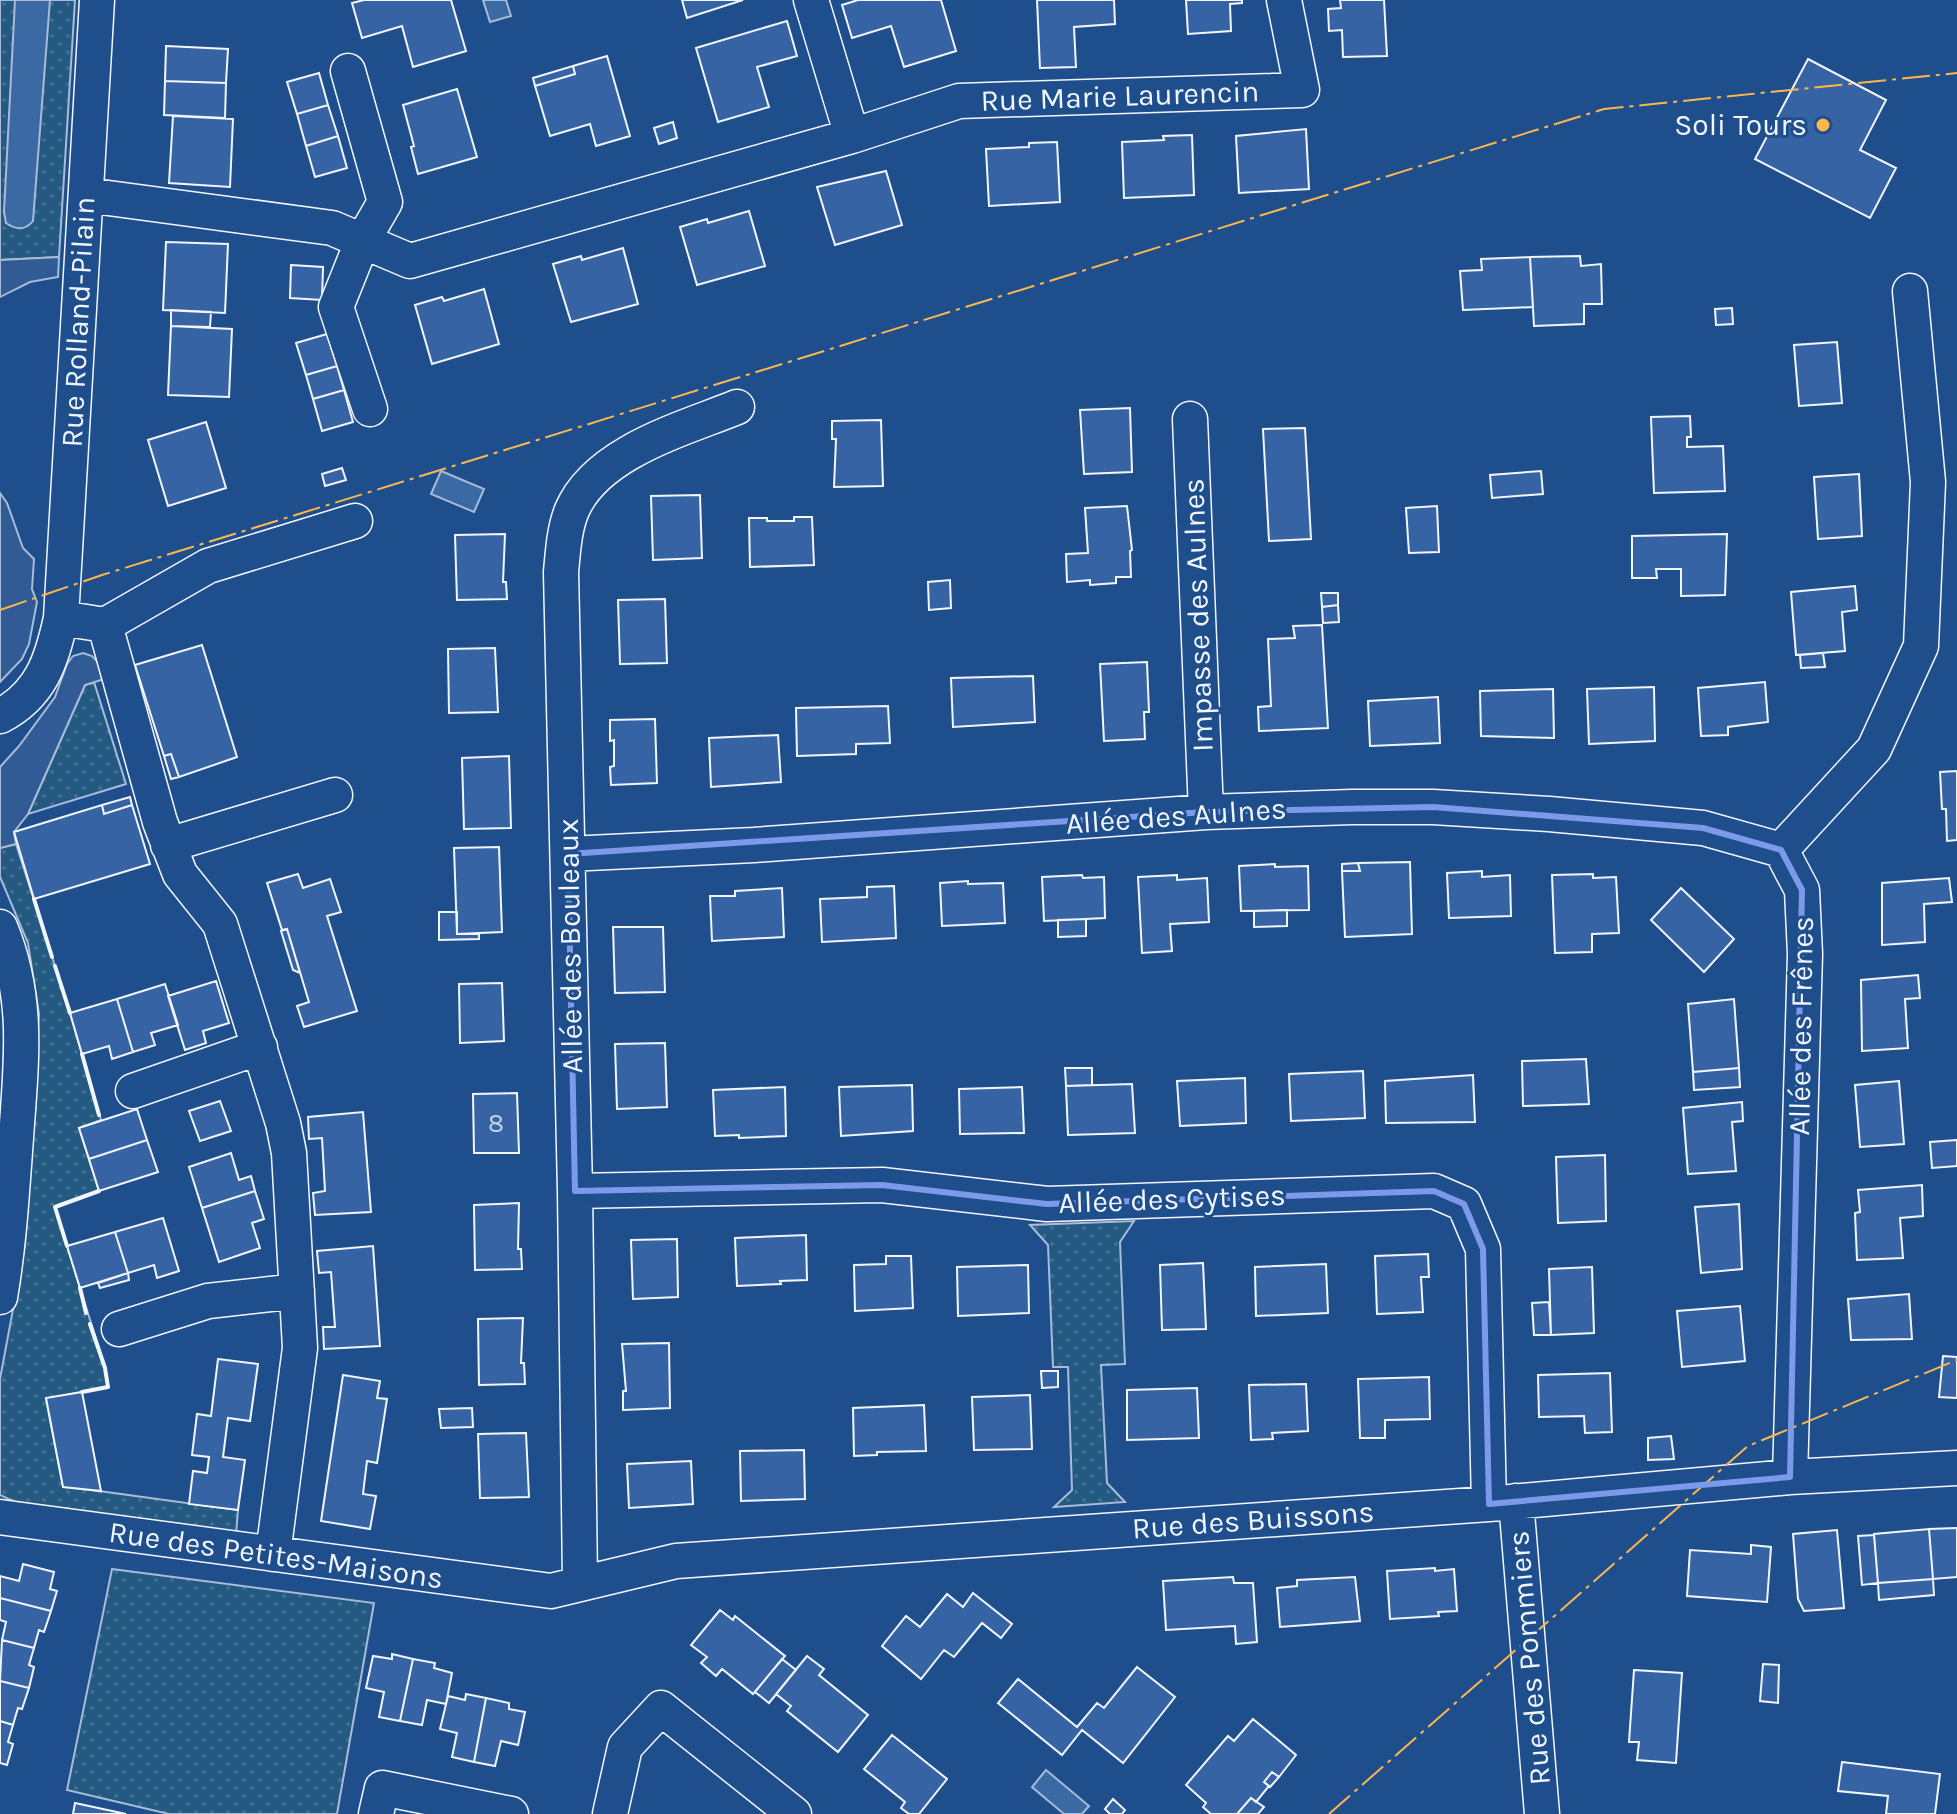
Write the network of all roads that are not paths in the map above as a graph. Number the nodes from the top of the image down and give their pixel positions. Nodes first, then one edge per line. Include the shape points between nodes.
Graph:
1 (97, 0) edge
2 (811, 0) edge
3 (1284, 0) edge
4 (348, 71) dead end
5 (852, 136) junction
6 (86, 195) junction
7 (362, 242) junction
8 (1910, 291) dead end
9 (737, 407) dead end
10 (370, 409) dead end
11 (1190, 419) dead end
12 (355, 521) dead end
13 (105, 625) junction
14 (58, 630) junction
15 (0, 716) edge
16 (335, 795) dead end
17 (1206, 812) junction
18 (168, 845) junction
19 (1781, 850) junction
20 (568, 854) junction
21 (0, 927) edge
22 (10, 990) edge
23 (260, 1047) junction
24 (133, 1091) dead end
25 (575, 1191) junction
26 (297, 1291) junction
27 (0, 1297) edge
28 (119, 1329) dead end
29 (1957, 1468) edge
30 (1790, 1477) junction
31 (1502, 1502) junction
32 (0, 1517) edge
33 (273, 1554) junction
34 (566, 1587) junction
35 (376, 1814) edge
36 (511, 1814) edge
37 (610, 1814) edge
38 (794, 1814) edge
39 (1542, 1814) edge

1 - 6 street, Rue Rolland-Pilain
2 - 5 street
3 - 5 street, Rue Marie Laurencin via 1302,90 959,101
4 - 7 street via 385,202
5 - 7 street, Rue Marie Laurencin via 410,261
6 - 7 street, Rue Marie Laurencin via 332,228
6 - 14 street, Rue Rolland-Pilain
7 - 10 street via 336,307
8 - 19 street via 1928,482 1921,646 1874,749
9 - 20 street, Allée des Bouleaux via 635,449 606,468 572,510 561,572
11 - 17 street, Impasse des Aulnes
12 - 13 street via 208,566
13 - 14 street
13 - 18 street
14 - 15 street, Rue Rolland-Pilain via 42,679
16 - 18 street
17 - 19 street, Allée des Aulnes via 1433,807 1549,814 1703,828
17 - 20 street, Allée des Aulnes
18 - 23 street via 186,883 220,924
19 - 30 street, Allée des Frênes via 1802,890 1805,954
20 - 25 street, Allée des Bouleaux
21 - 22 street
22 - 27 street via 22,1052
23 - 24 street
23 - 26 street via 289,1153
25 - 31 street, Allée des Cytises via 882,1185 1047,1204 1434,1191 1464,1204 1483,1249
25 - 34 street, Allée des Bouleaux
26 - 28 street via 208,1301
26 - 33 street via 299,1367
29 - 30 street, Rue des Buissons
30 - 31 street, Rue des Buissons
31 - 34 street, Rue des Buissons via 676,1561
31 - 39 street, Rue des Pommiers
32 - 33 street, Rue des Petites-Maisons
33 - 34 street, Rue des Petites-Maisons
35 - 36 street via 382,1788
37 - 38 street via 625,1747 661,1708

